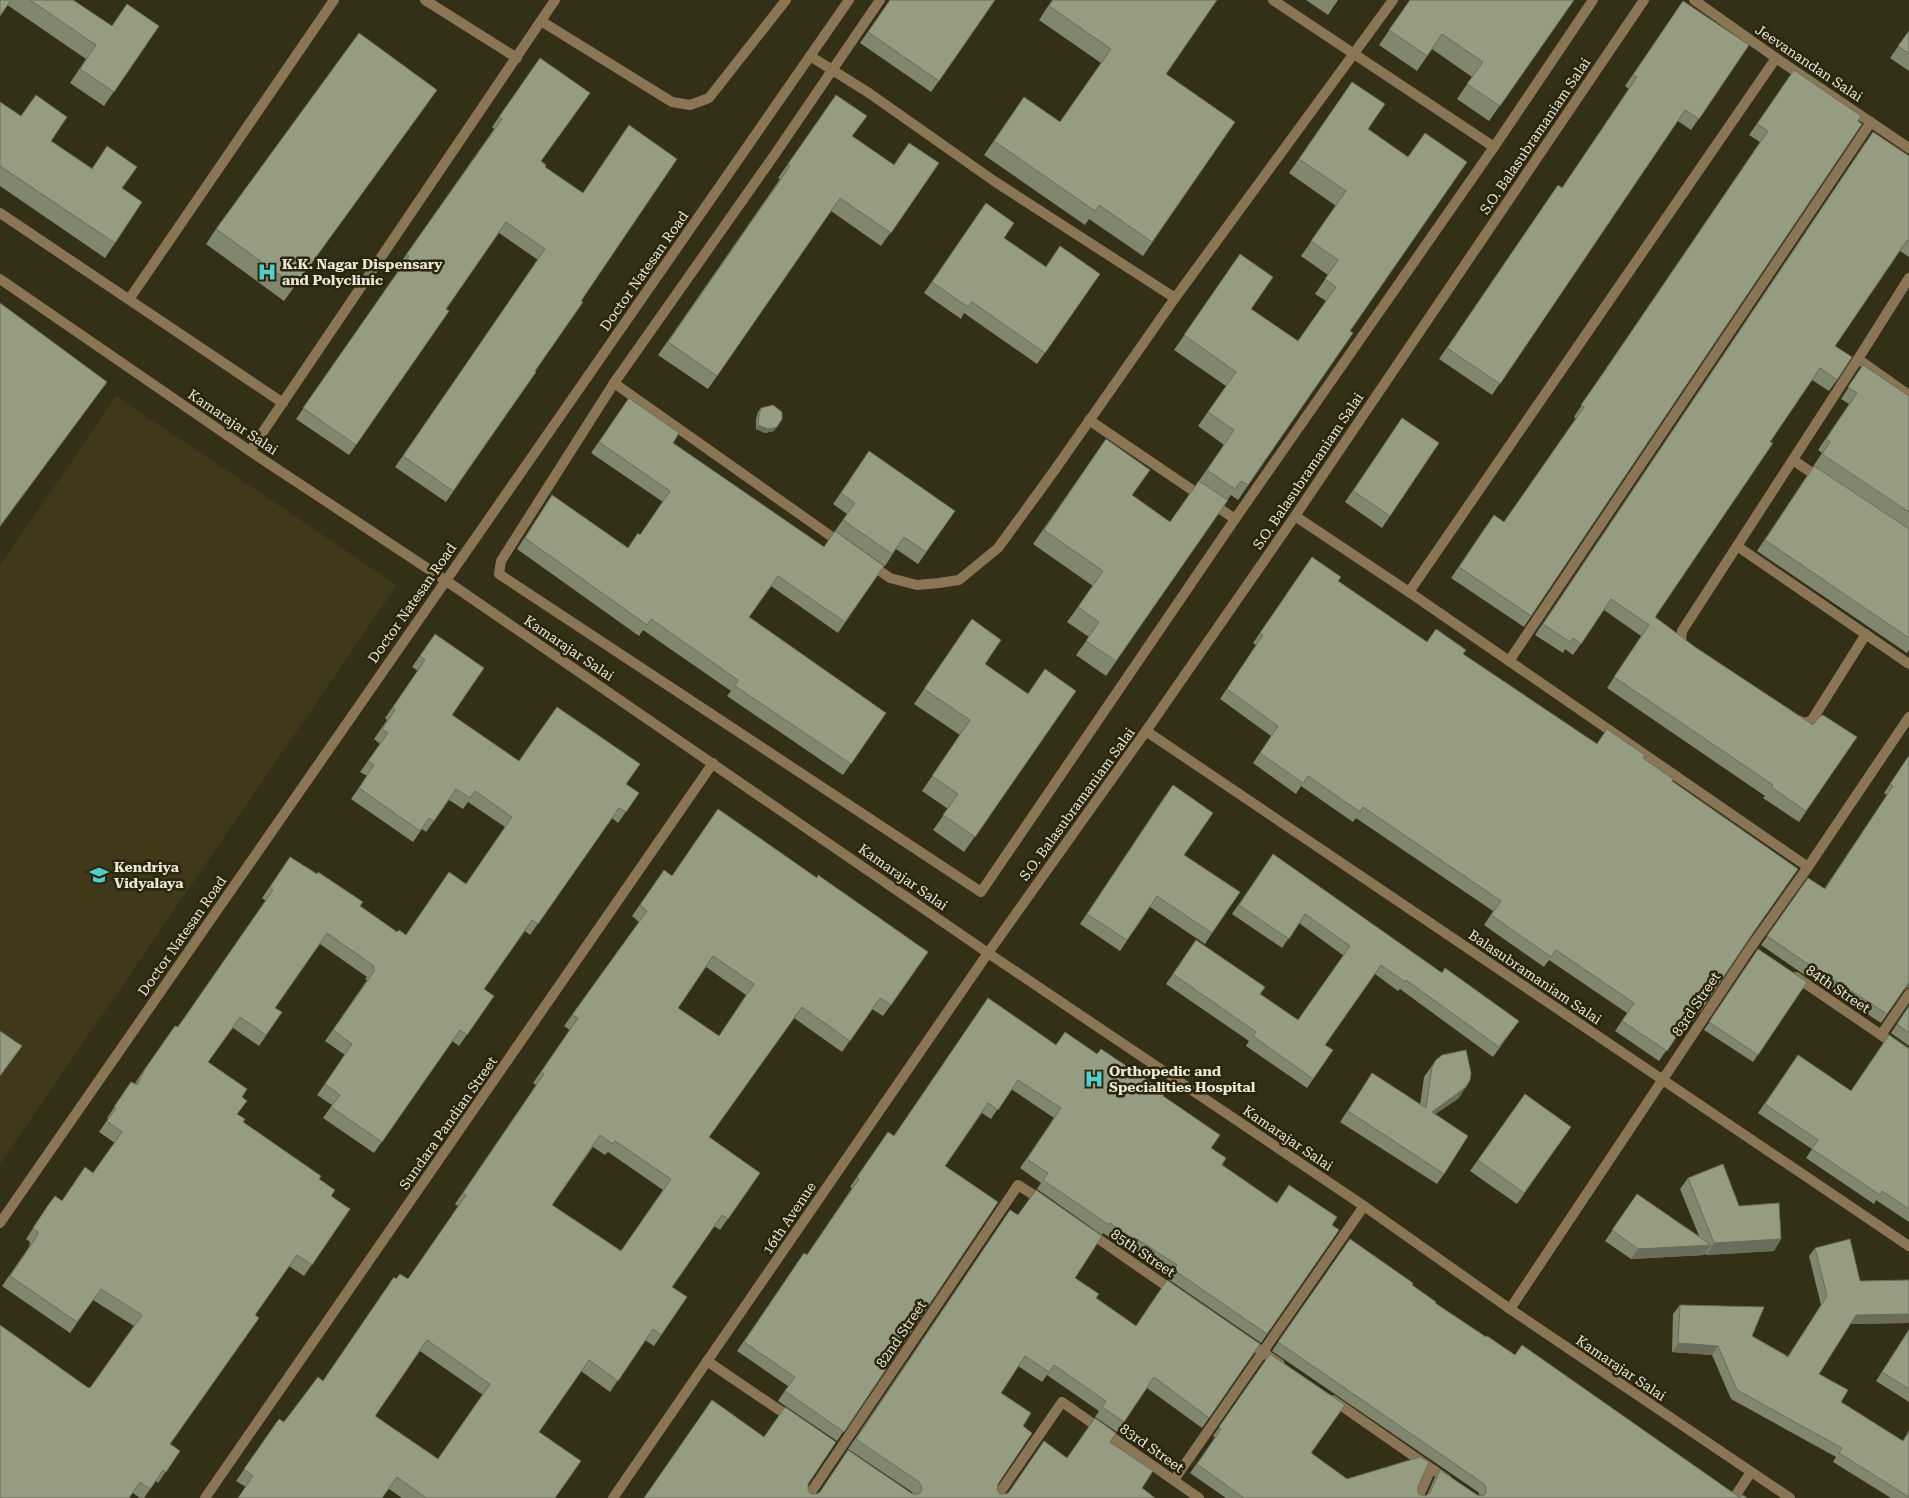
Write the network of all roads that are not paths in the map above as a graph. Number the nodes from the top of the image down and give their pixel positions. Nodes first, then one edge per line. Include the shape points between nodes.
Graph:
1 (334, 0) edge
2 (425, 0) edge
3 (555, 0) edge
4 (786, 0) edge
5 (849, 0) edge
6 (880, 0) edge
7 (1273, 0) edge
8 (1393, 0) edge
9 (1592, 0) edge
10 (1644, 0) edge
11 (1694, 0) edge
12 (541, 21) junction
13 (1355, 54) junction
14 (810, 56) junction
15 (517, 58) junction
16 (1776, 58) junction
17 (832, 70) junction
18 (1871, 122) junction
19 (1494, 146) junction
20 (1909, 148) edge
21 (0, 213) edge
22 (1909, 278) edge
23 (0, 280) edge
24 (130, 298) junction
25 (1174, 298) junction
26 (1858, 360) junction
27 (614, 382) junction
28 (1909, 395) edge
29 (283, 403) junction
30 (1089, 420) junction
31 (250, 451) junction
32 (1793, 460) junction
33 (1826, 482) edge
34 (1295, 516) junction
35 (1234, 519) junction
36 (1737, 546) junction
37 (445, 580) junction
38 (1409, 592) junction
39 (1866, 634) junction
40 (1690, 652) edge
41 (1509, 661) junction
42 (1909, 664) edge
43 (1783, 711) edge
44 (1909, 717) edge
45 (1146, 731) junction
46 (713, 763) junction
47 (1808, 867) junction
48 (988, 953) junction
49 (1784, 969) edge
50 (1909, 994) edge
51 (1881, 1035) junction
52 (1909, 1054) edge
53 (1662, 1080) junction
54 (1364, 1206) junction
55 (1051, 1207) edge
56 (0, 1223) edge
57 (1083, 1229) edge
58 (1909, 1246) edge
59 (1181, 1296) edge
60 (1510, 1309) junction
61 (1237, 1334) edge
62 (1262, 1351) junction
63 (707, 1361) junction
64 (1286, 1368) edge
65 (1326, 1396) edge
66 (798, 1423) edge
67 (1431, 1468) junction
68 (1752, 1472) junction
69 (1174, 1480) junction
70 (1460, 1488) edge
71 (205, 1498) edge
72 (613, 1498) edge
73 (807, 1498) edge
74 (996, 1498) edge
75 (1199, 1498) edge
76 (1418, 1498) edge
77 (1734, 1498) edge
78 (1790, 1498) edge

1 - 24 street
2 - 15 street
3 - 12 street
4 - 12 street via 709,98 690,105 672,102
5 - 14 street, Doctor Natesan Road
6 - 17 street
7 - 13 street
8 - 13 street
9 - 19 street
10 - 34 street, S.O. Balasubramaniam Salai
11 - 16 street, Jeevanandan Salai
12 - 15 street
13 - 19 street
13 - 25 street
14 - 17 street
14 - 37 street, Doctor Natesan Road
15 - 29 street
16 - 18 street, Jeevanandan Salai
16 - 38 street
17 - 25 street
17 - 27 street
18 - 20 street, Jeevanandan Salai
18 - 41 street
19 - 35 street
21 - 24 street
22 - 26 street
23 - 31 street, Kamarajar Salai
24 - 29 street
25 - 30 street
26 - 28 street
26 - 32 street
27 - 30 street via 890,578 917,585 959,580 998,548
27 - 35 street via 501,561 499,574 981,892
29 - 31 street
30 - 35 street
31 - 37 street, Kamarajar Salai
32 - 33 street
32 - 36 street
34 - 38 street
34 - 45 street, S.O. Balasubramaniam Salai
36 - 39 street
36 - 40 street via 1682,631 1682,640
37 - 46 street, Kamarajar Salai
37 - 56 street, Doctor Natesan Road
38 - 41 street
39 - 42 street
39 - 43 street via 1812,720 1800,722
41 - 47 street
44 - 47 street, 83rd Street
45 - 48 street, S.O. Balasubramaniam Salai
45 - 53 street, Balasubramaniam Salai
46 - 48 street, Kamarajar Salai
46 - 71 street, Sundara Pandian Street
47 - 53 street, 83rd Street via 1755,949
48 - 54 street, Kamarajar Salai
48 - 63 street, 16th Avenue
49 - 51 street, 84th Street
50 - 51 street
51 - 52 street, 84th Street
53 - 58 street, Balasubramaniam Salai
53 - 60 street, 83rd Street
54 - 60 street, Kamarajar Salai
54 - 62 street
55 - 73 street, 82nd Street via 1018,1185
57 - 59 street, 85th Street
60 - 68 street, Kamarajar Salai
61 - 62 street
62 - 64 street
62 - 69 street
63 - 66 street
63 - 72 street, 16th Avenue
65 - 67 street
67 - 70 street
67 - 76 street
68 - 77 street
68 - 78 street, Kamarajar Salai
69 - 74 street, 83rd Street via 1062,1402
69 - 75 street, 83rd Street

